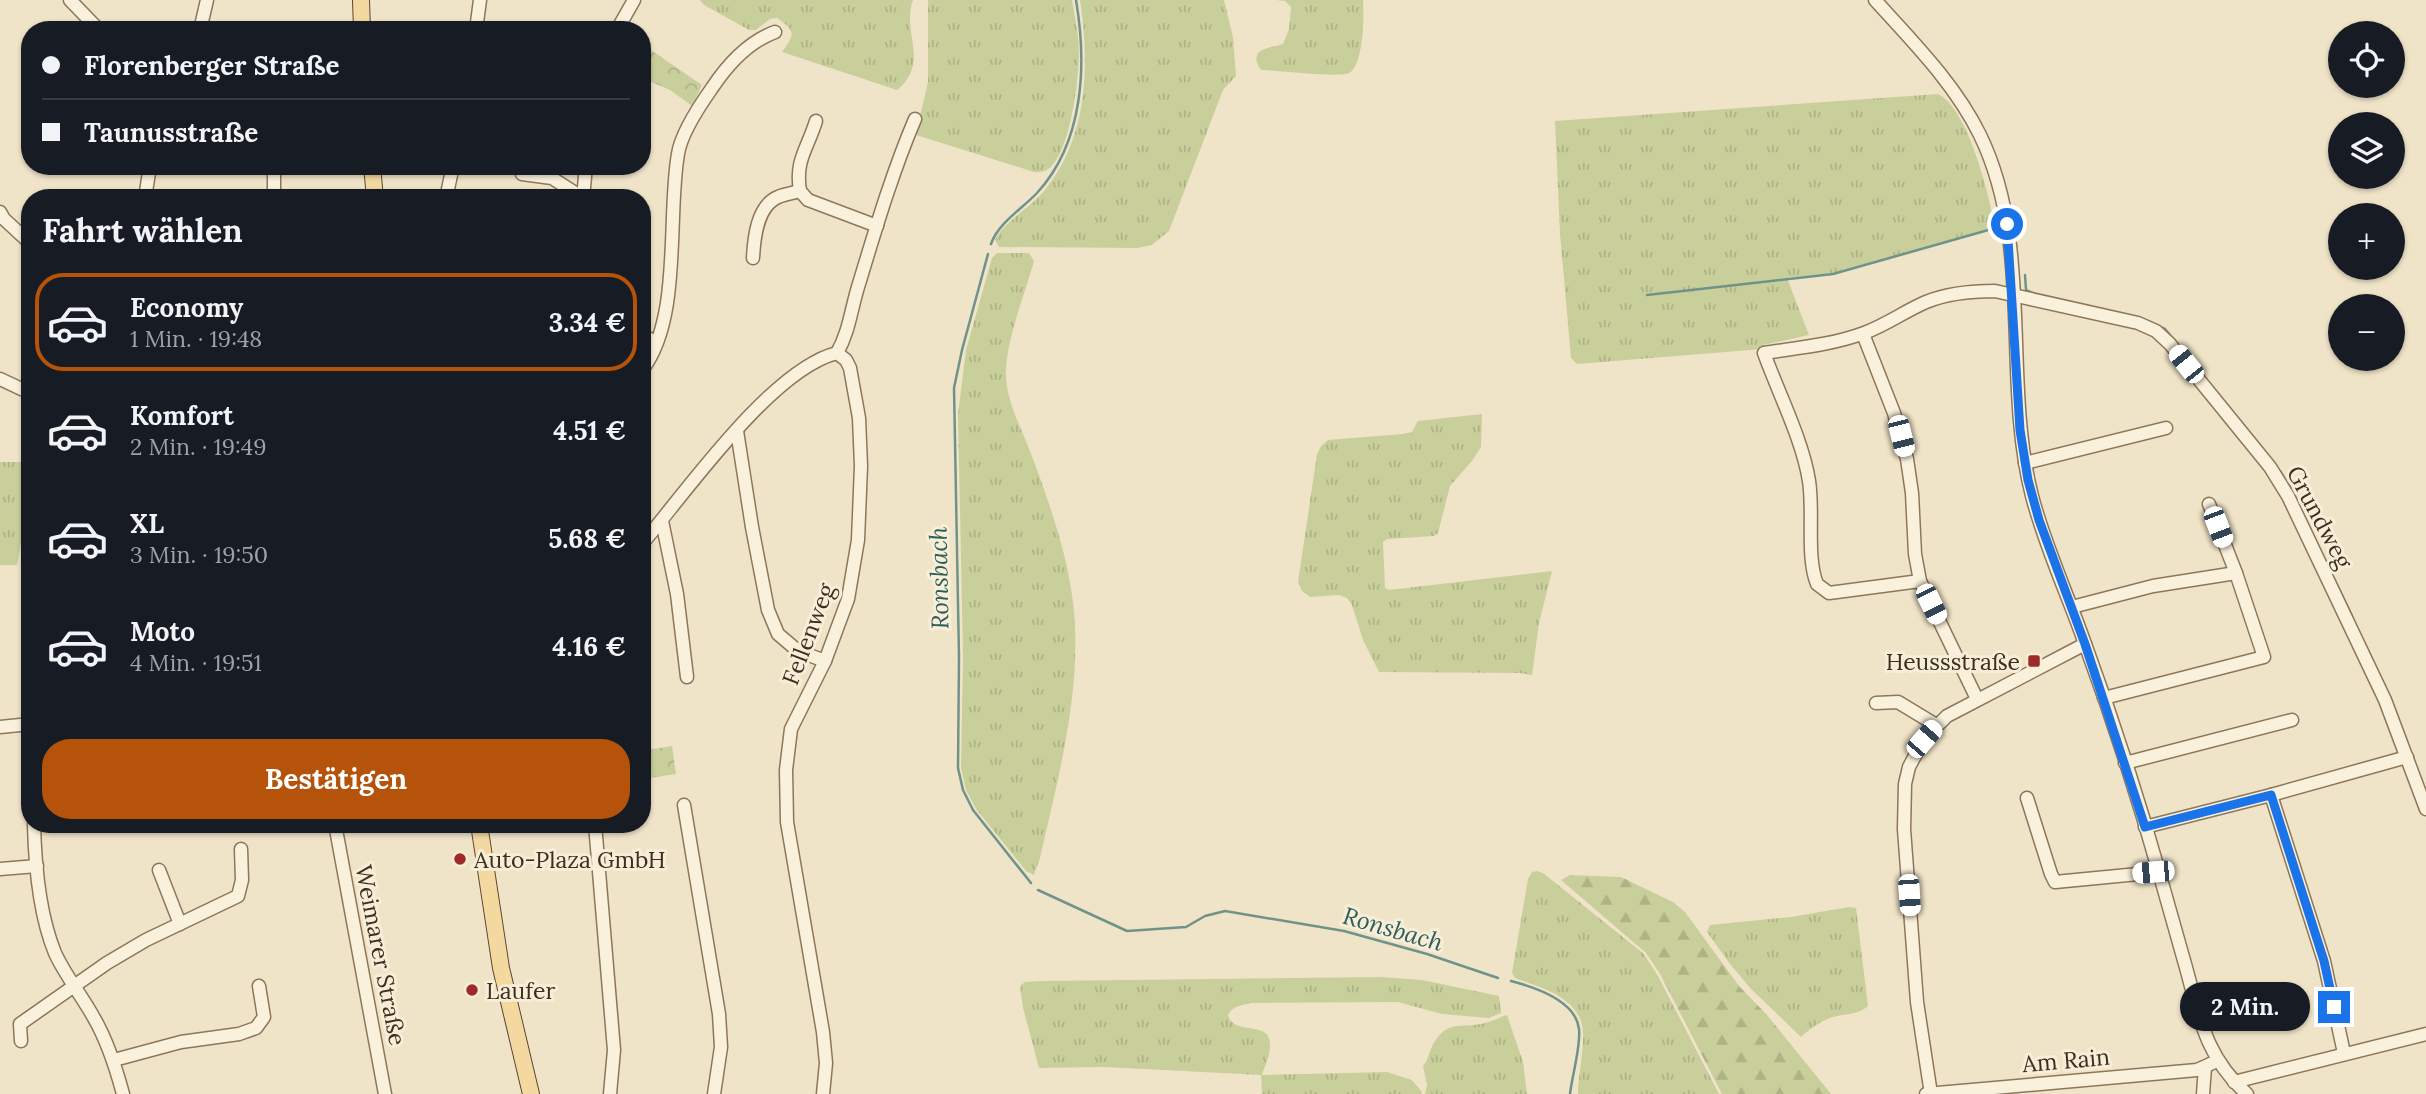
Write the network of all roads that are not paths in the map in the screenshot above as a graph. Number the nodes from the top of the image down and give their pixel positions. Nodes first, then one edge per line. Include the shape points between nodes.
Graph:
1 (70, 0) edge
2 (207, 0) edge
3 (361, 0) edge
4 (480, 0) edge
5 (634, 0) edge
6 (1875, 0) edge
7 (90, 21) edge
8 (202, 21) edge
9 (362, 21) edge
10 (477, 21) edge
11 (622, 21) edge
12 (775, 32) dead end
13 (915, 119) dead end
14 (816, 121) dead end
15 (532, 175) edge
16 (570, 189) edge
17 (800, 191) junction
18 (0, 212) edge
19 (877, 226) junction
20 (21, 234) edge
21 (753, 258) dead end
22 (2012, 296) junction
23 (1863, 334) junction
24 (651, 340) edge
25 (656, 342) junction
26 (651, 352) edge
27 (837, 353) junction
28 (0, 379) edge
29 (21, 389) edge
30 (2165, 428) dead end
31 (737, 431) junction
32 (2025, 463) junction
33 (2209, 503) dead end
34 (662, 521) junction
35 (651, 534) edge
36 (2236, 573) junction
37 (1920, 581) junction
38 (2071, 607) junction
39 (2085, 644) junction
40 (825, 661) junction
41 (687, 677) dead end
42 (2104, 698) junction
43 (1978, 699) junction
44 (1876, 704) dead end
45 (2292, 720) dead end
46 (21, 725) edge
47 (1936, 725) junction
48 (0, 727) edge
49 (2407, 757) junction
50 (2125, 763) junction
51 (2271, 795) junction
52 (2027, 798) dead end
53 (684, 805) dead end
54 (2426, 809) edge
55 (2145, 827) junction
56 (35, 833) edge
57 (337, 833) edge
58 (480, 833) edge
59 (596, 833) edge
60 (241, 849) dead end
61 (37, 866) junction
62 (0, 869) edge
63 (159, 870) dead end
64 (2159, 872) junction
65 (180, 924) junction
66 (75, 985) junction
67 (259, 986) dead end
68 (2426, 1034) edge
69 (21, 1041) dead end
70 (2344, 1053) junction
71 (114, 1060) junction
72 (2217, 1061) junction
73 (2205, 1068) junction
74 (2234, 1083) junction
75 (123, 1094) edge
76 (385, 1094) edge
77 (531, 1094) edge
78 (610, 1094) edge
79 (714, 1094) edge
80 (823, 1094) edge
81 (1926, 1094) edge
82 (1931, 1094) edge
83 (2203, 1094) edge
84 (2246, 1094) edge

1 - 7 street
2 - 8 street
3 - 9 main road
4 - 10 street
5 - 11 street
6 - 22 street via 1939,72 1973,121 1988,153 1999,186 2011,257
12 - 25 street via 758,39 726,67 701,104 678,152 666,308
13 - 19 street
14 - 17 street via 799,164
15 - 16 street via 552,177
17 - 19 street via 808,200
17 - 21 street via 776,198 764,210 754,237
18 - 20 street
19 - 27 street via 848,332
22 - 23 street, Grundweg via 1995,291 1960,293 1928,302
22 - 32 street
22 - 49 street, Grundweg via 2138,323 2170,344 2270,467 2288,496 2385,700
23 - 37 street via 1907,459
23 - 37 street, Grundweg via 1763,354 1806,466 1814,578 1829,593
24 - 25 street
25 - 26 street
27 - 31 street via 790,378
27 - 40 street, Fellenweg via 850,368 859,418 860,490 848,599
28 - 29 street
30 - 32 street
31 - 34 street
31 - 40 street via 768,610 778,634 798,651
32 - 38 street via 2039,520
33 - 36 street
34 - 35 street
34 - 41 street
36 - 38 street via 2153,586
36 - 42 street via 2264,657
37 - 43 street
38 - 39 street
39 - 42 street
39 - 43 street
40 - 80 street, Fellenweg via 791,729 785,794 823,1032
42 - 50 street
43 - 47 street
44 - 47 street via 1898,702
45 - 50 street
46 - 48 street
47 - 82 street via 1909,767 1903,807 1917,1002
49 - 51 street
49 - 54 street, Grundweg
50 - 55 street
51 - 55 street
51 - 70 street via 2324,961
52 - 64 street via 2055,882
53 - 79 street via 719,1014 721,1047
55 - 64 street
56 - 61 street
57 - 76 street, Weimarer Straße
58 - 77 main road via 501,968
59 - 78 street via 614,1050
60 - 65 street via 238,896
61 - 62 street
61 - 66 street via 51,941
63 - 65 street
64 - 72 street via 2205,1035
65 - 66 street
66 - 69 street via 20,1024
66 - 71 street
67 - 71 street via 264,1017 256,1028
68 - 70 street
70 - 74 street
71 - 75 street
72 - 73 street, Am Rain
72 - 74 street
73 - 82 street, Am Rain
73 - 83 street
74 - 84 street
81 - 82 street, Am Rain

